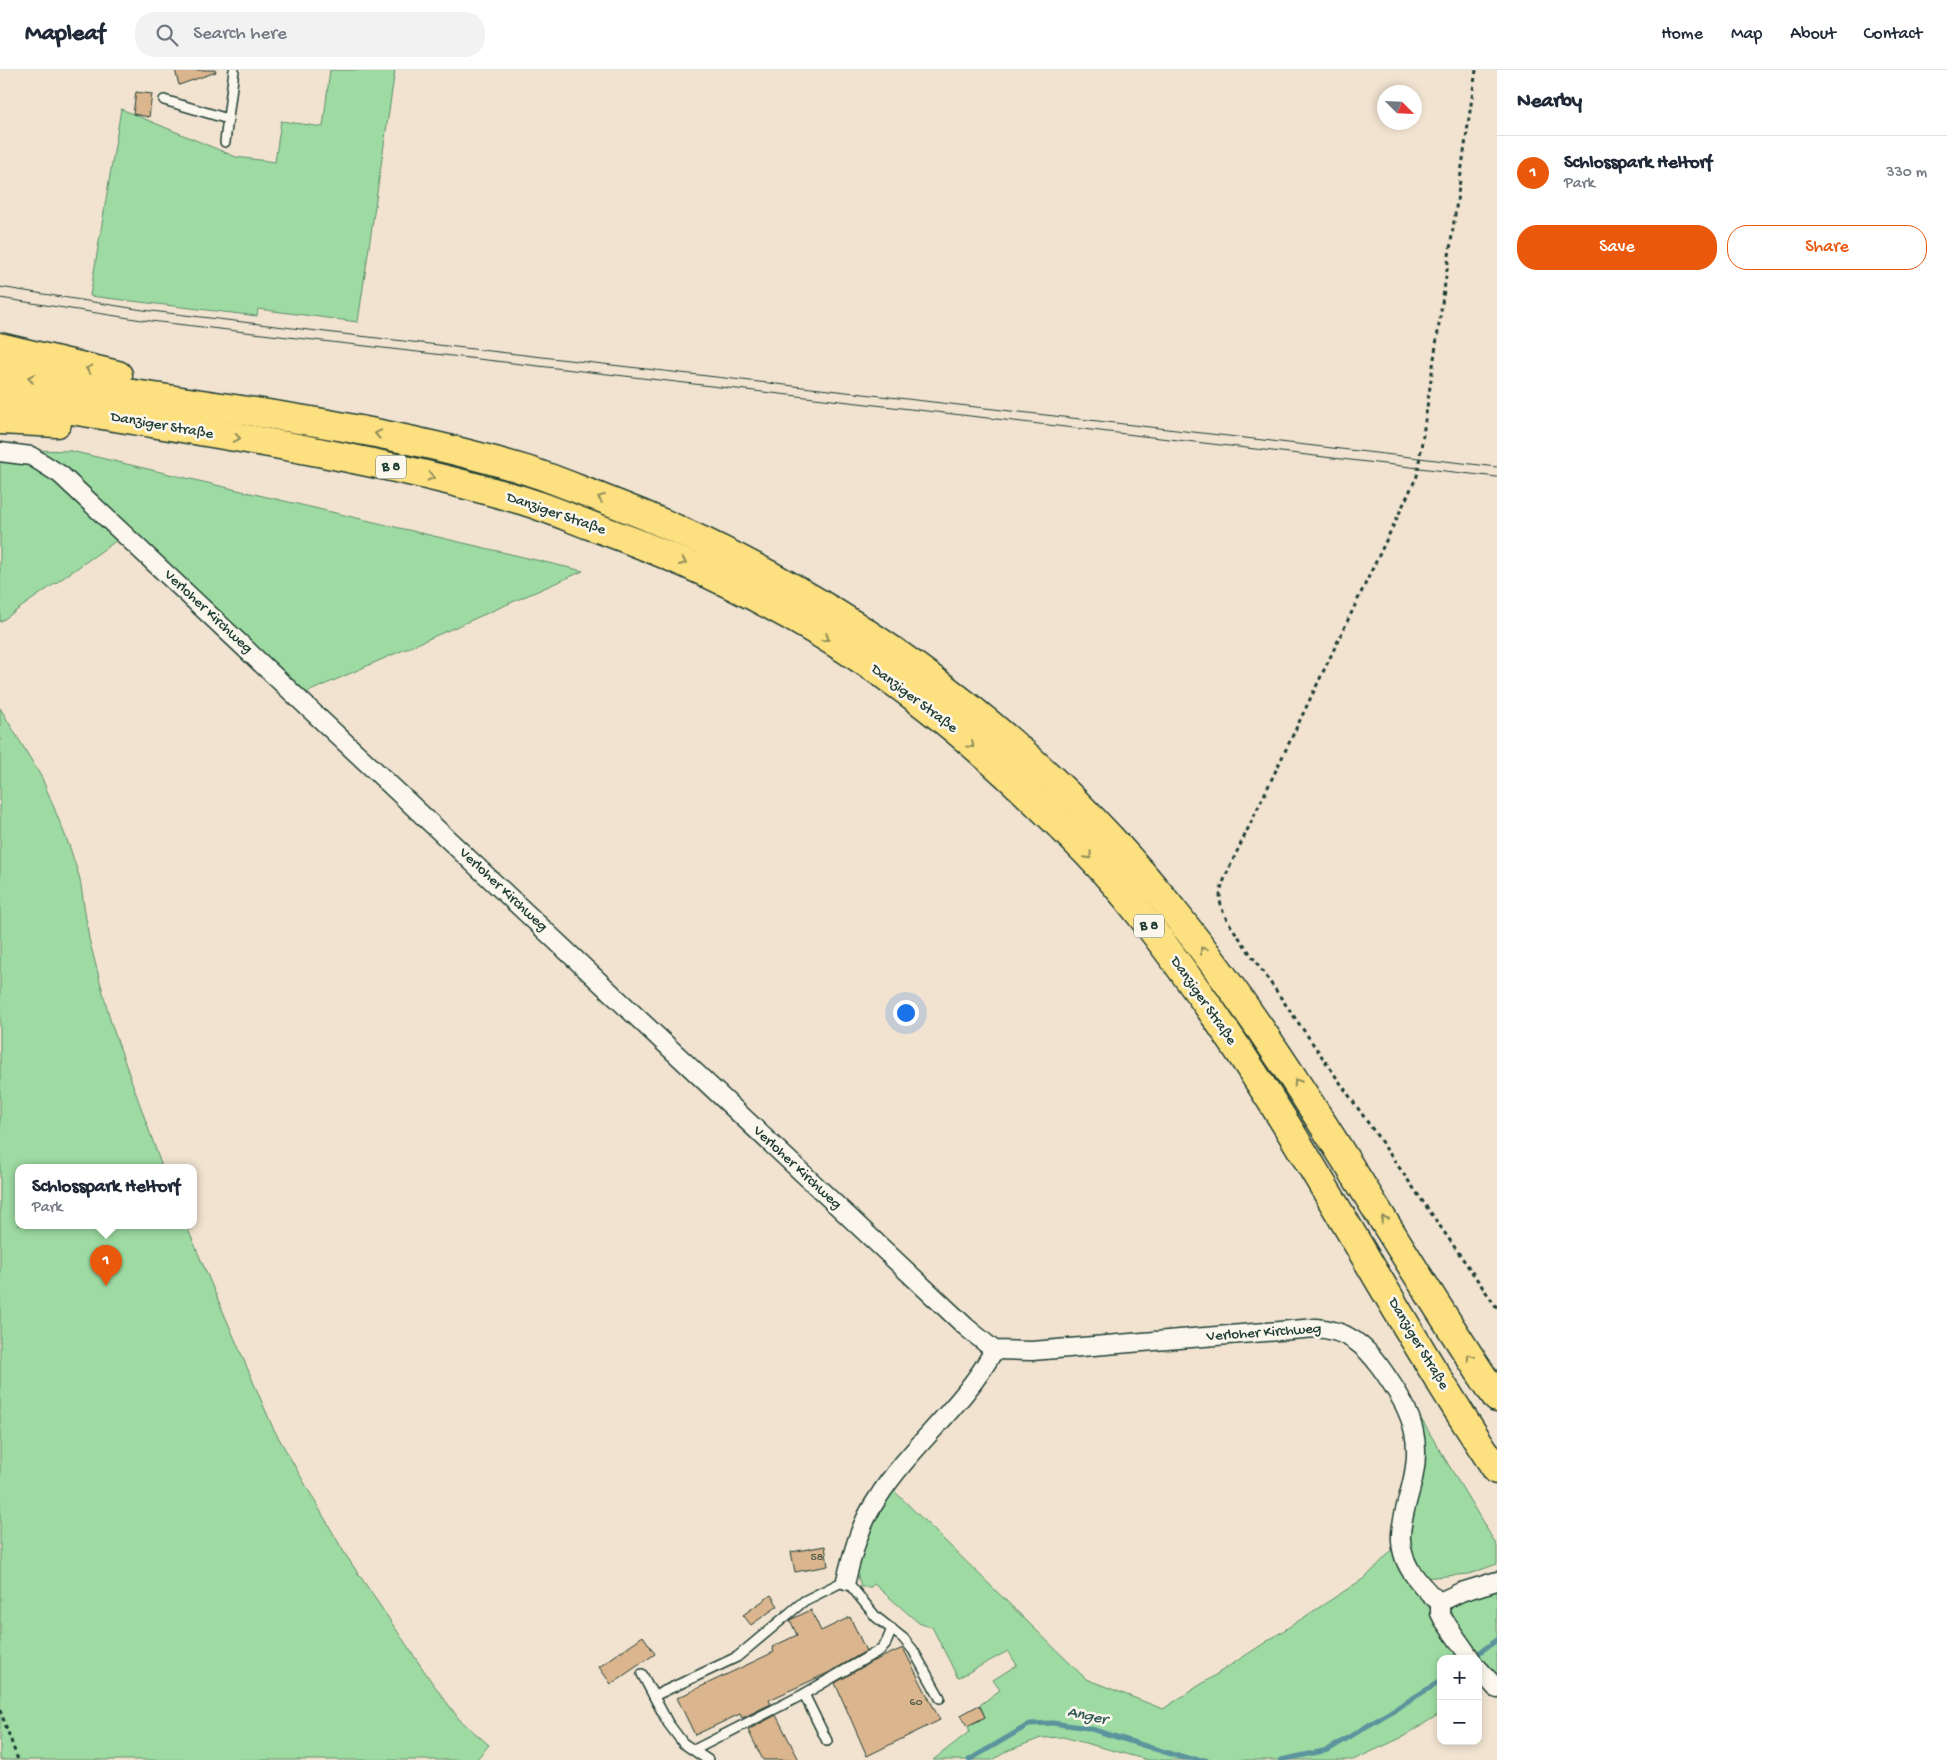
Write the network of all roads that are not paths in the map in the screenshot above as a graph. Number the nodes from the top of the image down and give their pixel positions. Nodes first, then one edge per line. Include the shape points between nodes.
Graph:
1 (234, 70) edge
2 (164, 100) dead end
3 (228, 119) junction
4 (225, 142) dead end
5 (0, 347) edge
6 (0, 373) edge
7 (0, 398) edge
8 (236, 408) junction
9 (0, 420) edge
10 (137, 421) junction
11 (0, 452) edge
12 (994, 1350) junction
13 (1497, 1398) edge
14 (1497, 1470) edge
15 (846, 1580) junction
16 (1497, 1581) edge
17 (1440, 1602) junction
18 (892, 1629) junction
19 (1468, 1655) edge
20 (1482, 1672) edge
21 (642, 1674) dead end
22 (1497, 1688) edge
23 (804, 1694) junction
24 (654, 1696) junction
25 (940, 1698) dead end
26 (827, 1741) dead end
27 (694, 1750) junction
28 (708, 1760) edge

1 - 3 lane
2 - 3 lane
3 - 4 lane
8 -> 5 highway via 221,394 118,376
8 -> 6 highway, Danziger Straße / B 8
7 - 10 highway, Danziger Straße / B 8
13 -> 8 highway, Danziger Straße / B 8 via 1291,1074 1228,982 1176,914 1113,842 1037,764 961,699 831,609 738,558 647,515 532,472 456,451
9 - 10 highway via 44,421 111,430
10 -> 14 highway, Danziger Straße / B 8 via 377,464 522,500 638,542 807,626 872,667 947,723 1089,854 1198,991
11 - 12 street, Verloher Kirchweg via 31,456 60,475 958,1320
12 - 15 street via 969,1389 904,1462 877,1498 863,1522
12 - 17 street, Verloher Kirchweg via 1032,1351 1316,1328 1346,1334 1363,1345 1373,1357 1409,1413 1416,1454 1401,1524 1401,1544 1405,1563 1412,1574
15 - 18 lane via 876,1617
15 - 24 lane via 804,1601 737,1657
16 - 17 street
17 - 19 street, Verloher Kirchweg via 1440,1613
18 - 23 lane via 880,1650
18 - 25 lane via 913,1650
20 - 22 street, Verloher Kirchweg
21 - 24 lane
23 - 26 lane
23 - 27 lane
24 - 27 lane via 668,1723 683,1743
27 - 28 lane

